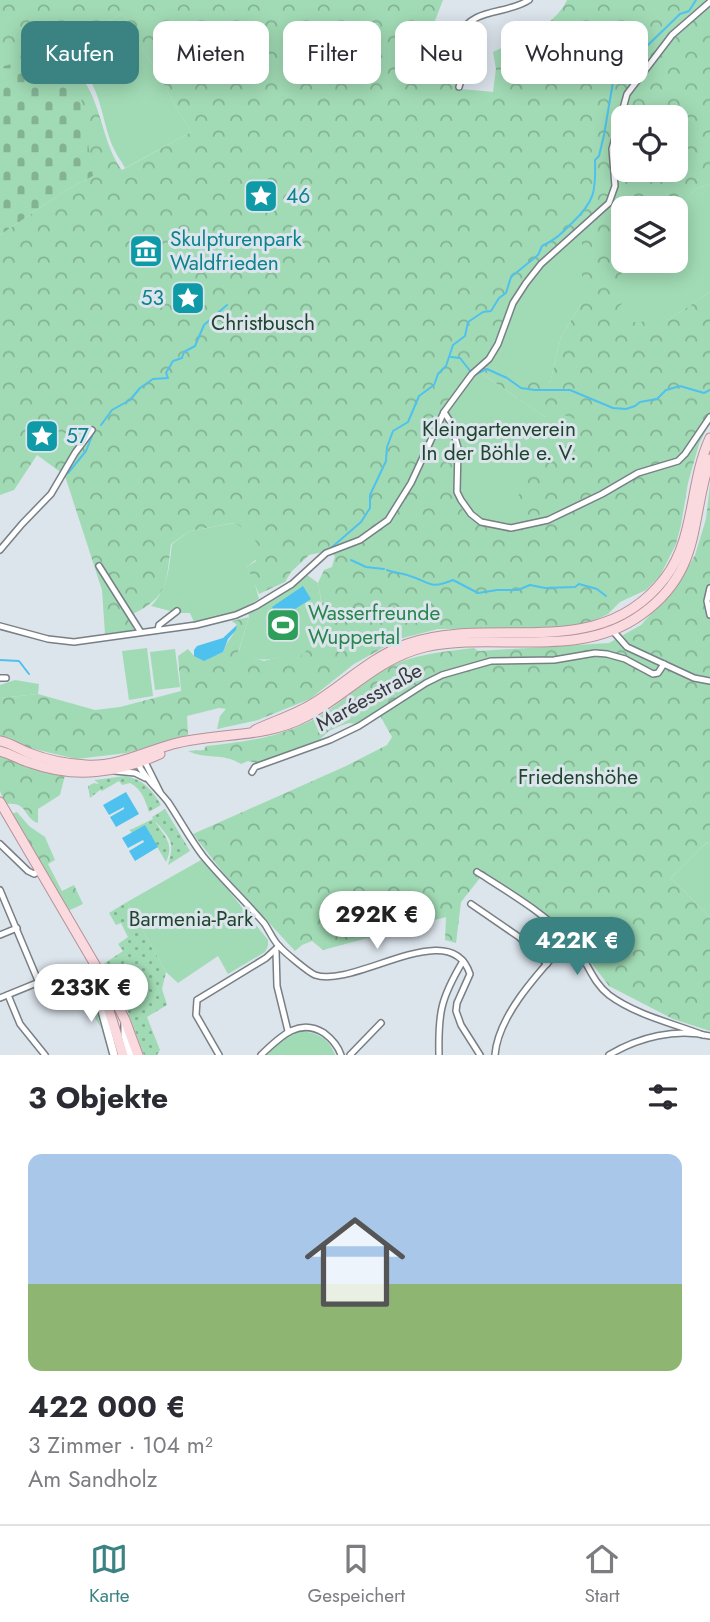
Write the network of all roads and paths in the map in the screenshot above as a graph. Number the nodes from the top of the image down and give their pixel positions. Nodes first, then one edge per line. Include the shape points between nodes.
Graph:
1 (528, 0) edge
2 (710, 2) edge
3 (459, 88) dead end
4 (444, 412) junction
5 (710, 417) edge
6 (92, 430) dead end
7 (710, 438) edge
8 (710, 459) edge
9 (0, 550) edge
10 (99, 566) dead end
11 (710, 589) edge
12 (177, 611) dead end
13 (710, 615) edge
14 (606, 622) junction
15 (0, 626) edge
16 (158, 630) junction
17 (141, 631) junction
18 (612, 631) junction
19 (664, 664) junction
20 (710, 681) edge
21 (250, 733) junction
22 (0, 741) edge
23 (0, 751) edge
24 (140, 759) junction
25 (115, 771) junction
26 (252, 772) dead end
27 (145, 778) junction
28 (160, 792) junction
29 (0, 802) edge
30 (0, 844) edge
31 (39, 871) junction
32 (477, 872) dead end
33 (0, 890) edge
34 (471, 904) dead end
35 (17, 928) junction
36 (0, 935) edge
37 (569, 939) junction
38 (278, 948) junction
39 (463, 961) junction
40 (547, 964) junction
41 (71, 969) dead end
42 (39, 982) junction
43 (100, 982) junction
44 (8, 995) junction
45 (0, 998) edge
46 (125, 1020) junction
47 (381, 1023) dead end
48 (288, 1031) junction
49 (707, 1035) edge
50 (45, 1055) edge
51 (115, 1055) edge
52 (130, 1055) edge
53 (138, 1055) edge
54 (219, 1055) edge
55 (261, 1055) edge
56 (341, 1055) edge
57 (350, 1055) edge
58 (439, 1055) edge
59 (480, 1055) edge
60 (495, 1055) edge
61 (609, 1055) edge

1 - 3 street via 481,15 463,29
2 - 4 street via 672,35 625,98 612,149 615,186 610,203 541,264 513,303 489,359
4 - 5 street via 456,440 461,500 481,522 511,528 548,520 638,473 678,461
4 - 16 street via 388,520 360,540 326,553 292,583 244,612
6 - 9 street via 51,494
7 - 14 main road via 676,562 650,594
8 - 18 main road via 683,567 642,615
10 - 17 street
11 - 13 street
12 - 16 street
14 - 18 street
14 - 21 main road via 560,633 467,634 409,643 369,663 309,706
15 - 17 street via 61,641
16 - 17 street
18 - 19 street via 623,644
18 - 21 main road via 568,641 464,642 418,650 381,665 304,718 271,731
19 - 20 street
19 - 26 street, Maréesstraße via 653,674 617,656 595,653 554,660 499,659 433,679 359,726
21 - 24 main road via 176,743
22 - 24 main road via 72,764
23 - 25 main road via 49,768
24 - 25 main road
24 - 27 street
24 - 28 street
25 - 27 street
27 - 28 street
28 - 38 street via 202,854 266,926
29 - 31 main road
30 - 31 street via 28,871
31 - 43 main road
32 - 37 street
33 - 35 street
34 - 40 street via 519,937
35 - 36 street
35 - 42 street
37 - 40 street
37 - 49 street via 596,982 617,1000 633,1010
38 - 39 street via 309,972 326,977 426,951 445,950
38 - 48 street via 278,986
38 - 54 street via 197,1000 196,1015
39 - 58 street via 441,1006
39 - 59 street via 470,974 456,1011
40 - 60 street via 506,1021
41 - 42 street
42 - 44 street
43 - 46 main road
43 - 51 street
43 - 51 main road via 118,1035
44 - 45 street
44 - 50 street via 20,1024
46 - 52 street
46 - 53 main road
47 - 57 street
48 - 55 street
48 - 56 street via 304,1027 321,1032
49 - 61 street via 645,1038

